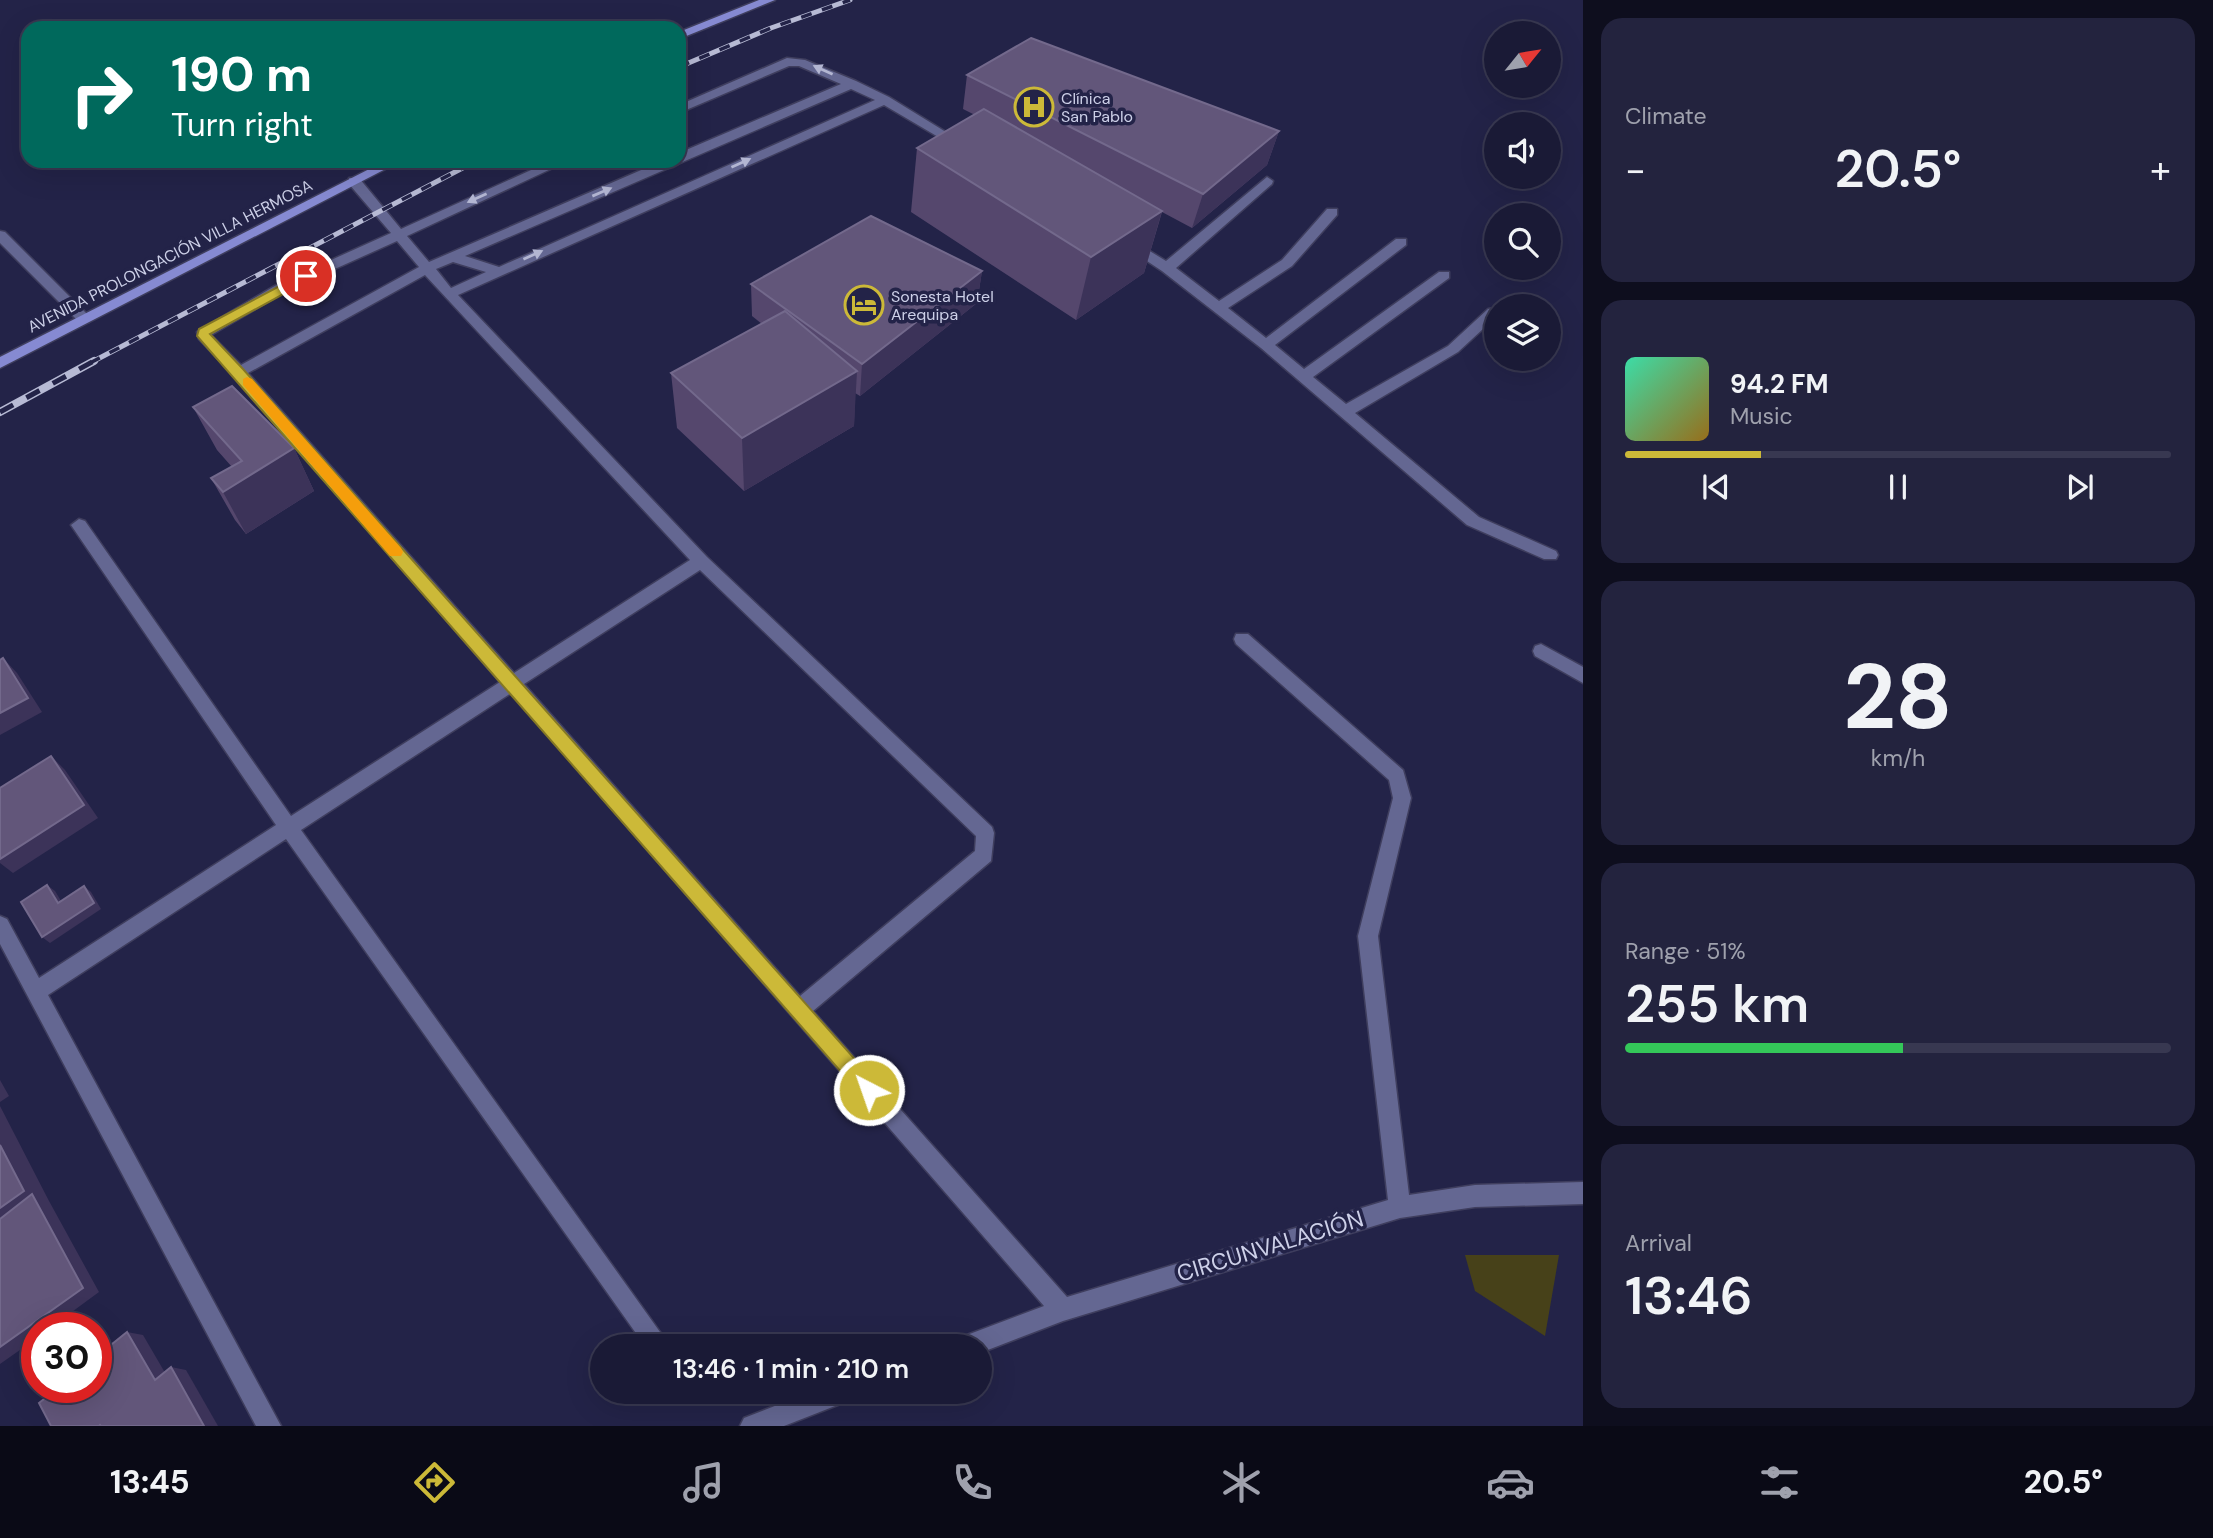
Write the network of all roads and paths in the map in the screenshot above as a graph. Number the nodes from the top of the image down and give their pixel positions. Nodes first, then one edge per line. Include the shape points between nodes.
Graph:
1 (769, 0) edge
2 (686, 33) edge
3 (852, 84) junction
4 (885, 100) junction
5 (686, 106) edge
6 (686, 155) edge
7 (979, 156) edge
8 (381, 168) edge
9 (546, 168) edge
10 (657, 168) edge
11 (354, 181) junction
12 (1267, 181) edge
13 (1332, 212) dead end
14 (398, 233) junction
15 (0, 235) edge
16 (1120, 240) edge
17 (1401, 242) dead end
18 (452, 257) junction
19 (427, 268) junction
20 (1167, 268) junction
21 (498, 271) junction
22 (1444, 275) dead end
23 (449, 294) junction
24 (1218, 308) junction
25 (84, 318) junction
26 (1484, 320) edge
27 (1266, 345) junction
28 (0, 363) edge
29 (239, 372) junction
30 (1304, 376) junction
31 (1346, 411) junction
32 (79, 525) dead end
33 (1550, 555) dead end
34 (701, 561) junction
35 (1242, 639) dead end
36 (1541, 651) dead end
37 (1583, 676) edge
38 (511, 684) junction
39 (288, 827) junction
40 (0, 925) edge
41 (36, 991) junction
42 (799, 1010) junction
43 (1583, 1193) edge
44 (1399, 1207) junction
45 (1063, 1310) junction
46 (650, 1334) edge
47 (992, 1337) edge
48 (810, 1404) edge
49 (269, 1426) edge
50 (752, 1426) edge

1 - 2 main road
3 - 4 street
3 -> 5 street via 817,67 787,62
3 - 6 street
4 - 7 street
21 -> 4 street
8 - 11 main road, AVENIDA PROLONGACIÓN VILLA HERMOSA
9 -> 14 street
18 -> 10 street
11 - 14 street
11 - 25 main road, AVENIDA PROLONGACIÓN VILLA HERMOSA
12 - 20 street
13 - 24 street via 1287,263
14 - 19 street
14 - 29 street via 204,332
15 - 25 street
16 - 20 street
17 - 27 street
18 - 19 street
18 - 21 street
19 - 23 street
19 - 29 street
20 - 24 street
21 - 23 street
22 - 30 street
23 - 34 street
24 - 27 street
25 - 28 main road, AVENIDA PROLONGACIÓN VILLA HERMOSA
26 - 31 street via 1453,349
27 - 30 street
29 - 38 street
30 - 31 street
31 - 33 street via 1473,520
32 - 39 street
34 - 38 street
34 - 42 street via 985,832 984,855
35 - 44 street via 1397,776 1402,798 1368,936
36 - 37 street
38 - 39 street
38 - 42 street
39 - 41 street
39 - 46 street
40 - 41 street
41 - 49 street
42 - 45 street
43 - 44 street, CIRCUNVALACIÓN via 1475,1196
44 - 45 street, CIRCUNVALACIÓN
45 - 47 street, CIRCUNVALACIÓN
48 - 50 street

